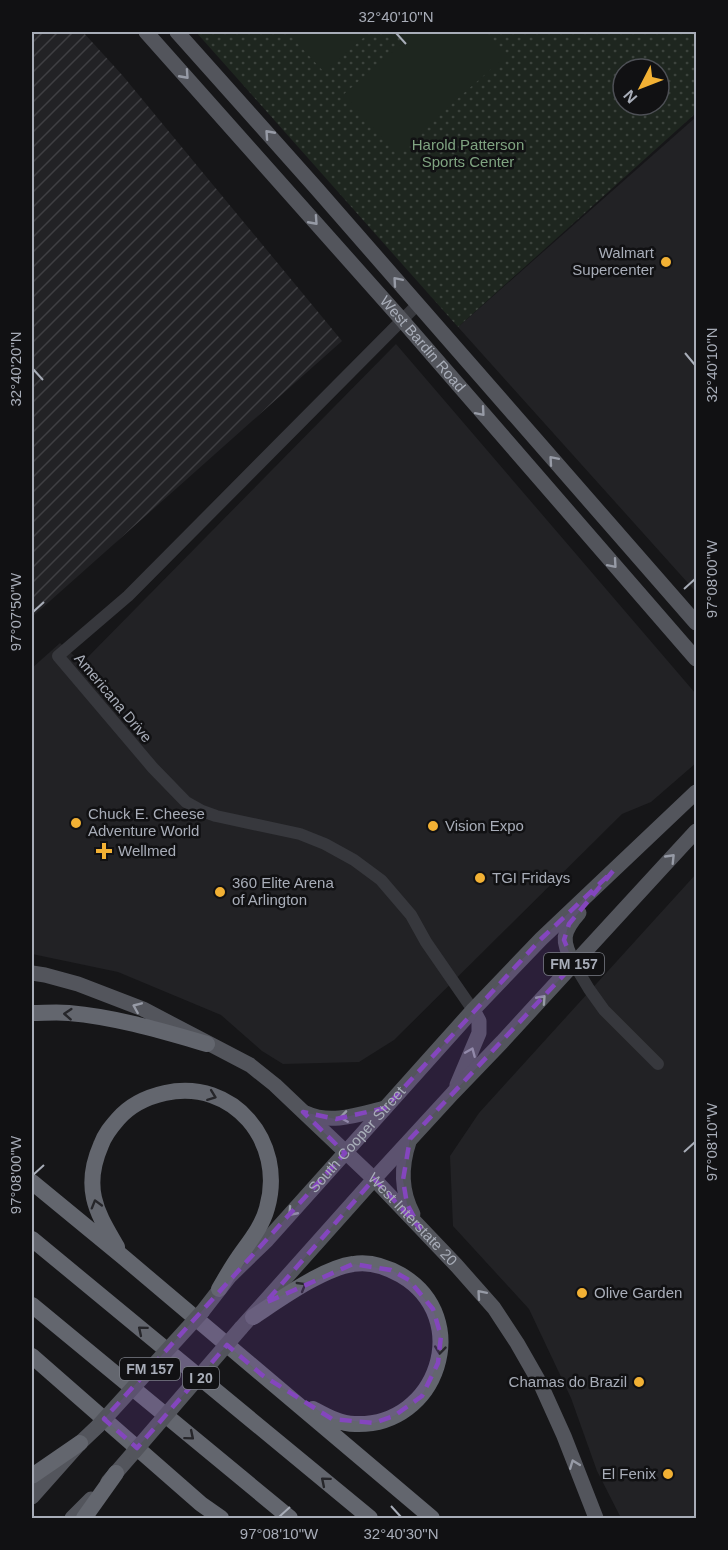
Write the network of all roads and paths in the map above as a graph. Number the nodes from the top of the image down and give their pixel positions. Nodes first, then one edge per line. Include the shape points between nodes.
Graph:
1 (146, 32) edge
2 (177, 32) edge
3 (418, 304) junction
4 (402, 320) junction
5 (591, 504) junction
6 (575, 520) junction
7 (696, 623) edge
8 (696, 659) edge
9 (696, 792) edge
10 (696, 831) edge
11 (613, 871) junction
12 (574, 964) junction
13 (32, 973) edge
14 (473, 1010) junction
15 (32, 1013) edge
16 (207, 1044) junction
17 (658, 1064) dead end
18 (453, 1093) junction
19 (385, 1108) junction
20 (303, 1112) junction
21 (410, 1139) junction
22 (345, 1153) junction
23 (374, 1179) junction
24 (32, 1182) edge
25 (420, 1228) junction
26 (32, 1239) edge
27 (122, 1256) junction
28 (219, 1289) junction
29 (32, 1305) edge
30 (247, 1322) junction
31 (32, 1356) edge
32 (32, 1364) edge
33 (262, 1375) junction
34 (72, 1392) junction
35 (80, 1443) junction
36 (116, 1473) junction
37 (32, 1476) edge
38 (32, 1497) edge
39 (201, 1504) junction
40 (72, 1518) edge
41 (84, 1518) edge
42 (213, 1518) edge
43 (221, 1518) edge
44 (290, 1518) edge
45 (370, 1518) edge
46 (432, 1518) edge
47 (596, 1518) edge

1 -> 4 main road, West Bardin Road
3 -> 2 main road, West Bardin Road
3 - 4 street, Americana Drive
5 -> 3 main road, West Bardin Road
4 -> 6 main road, West Bardin Road
4 - 14 street, Americana Drive via 128,596 58,656 186,802 216,816 300,834 325,844 381,880 411,915
5 - 6 main road
5 - 7 main road, West Bardin Road
6 -> 8 main road, West Bardin Road
9 - 11 main road, South Cooper Street / FM 157
12 -> 10 main road, FM 157
11 - 12 main road via 569,924 564,940
11 - 14 main road, South Cooper Street / FM 157
12 - 17 street via 604,1010
18 -> 12 main road, FM 157
16 -> 13 main road, West Interstate 20 via 143,1009 78,984
18 -> 14 main road via 479,1033 479,1021
14 - 19 main road, South Cooper Street / FM 157
16 -> 15 highway via 104,1018
16 - 20 main road, West Interstate 20 via 250,1065
18 - 21 main road, FM 157
19 -> 20 main road via 336,1119
19 - 22 main road, South Cooper Street / FM 157
20 - 22 main road, West Interstate 20
21 - 23 main road, FM 157
21 - 25 main road via 403,1180 407,1204
22 - 23 main road, West Interstate 20
22 -> 28 main road, South Cooper Street / FM 157
23 - 25 main road, West Interstate 20
23 - 30 main road, FM 157
24 - 27 highway
47 -> 25 main road, West Interstate 20 via 541,1385 517,1343 494,1308
45 -> 26 highway, I 20
27 -> 28 highway via 100,1218 94,1197 92,1177 105,1134 124,1112 142,1100 175,1091 201,1092 230,1104 260,1133 272,1172 264,1219
27 - 33 highway
28 - 35 main road, South Cooper Street / FM 157, bridge
29 -> 44 highway
30 -> 33 highway via 323,1274 353,1264 369,1264 410,1280 433,1310 441,1336 438,1363 422,1396 411,1407 374,1423 332,1419
30 - 36 main road, FM 157, bridge
31 - 34 highway
32 - 34 highway
33 - 46 highway
34 - 39 highway
35 - 37 highway
35 - 38 main road, South Cooper Street / FM 157
36 - 40 main road, FM 157
36 - 41 highway
39 - 42 highway
39 - 43 highway

